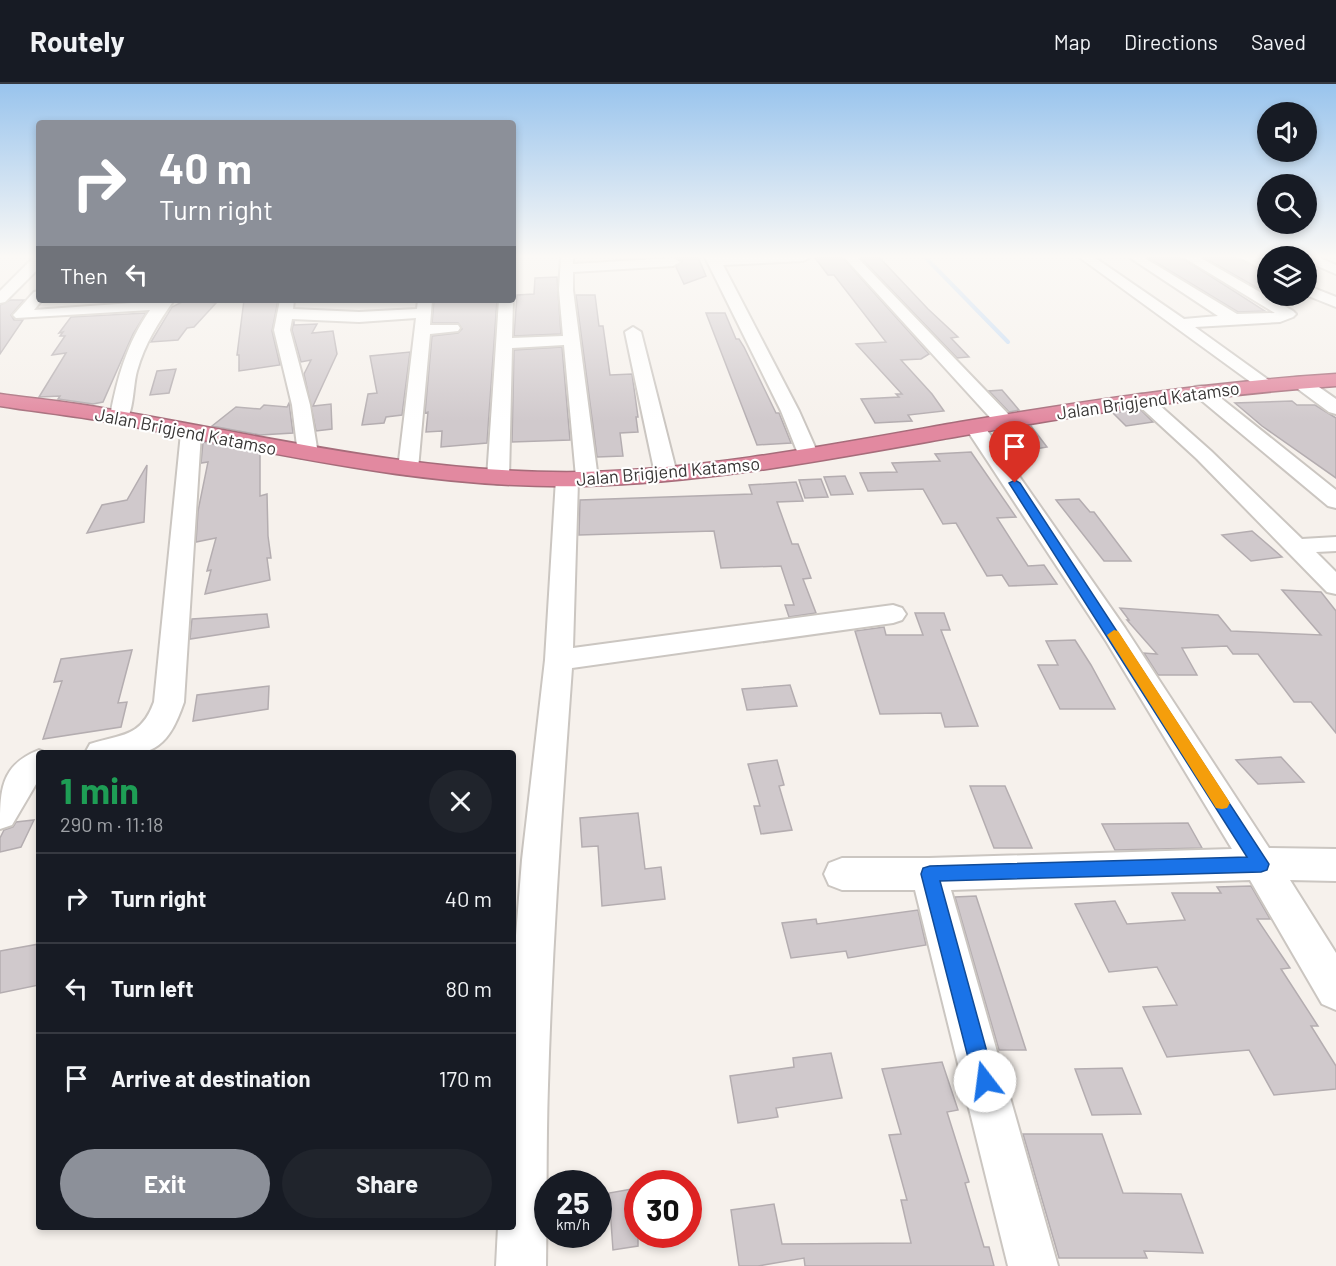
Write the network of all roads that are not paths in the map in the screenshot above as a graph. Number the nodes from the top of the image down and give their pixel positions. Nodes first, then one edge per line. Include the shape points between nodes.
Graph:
1 (19, 312) edge
2 (48, 312) edge
3 (157, 312) edge
4 (284, 312) edge
5 (323, 312) edge
6 (505, 312) edge
7 (570, 312) edge
8 (740, 312) edge
9 (902, 312) edge
10 (1164, 312) edge
11 (1223, 312) edge
12 (1285, 312) edge
13 (423, 314) edge
14 (1234, 319) junction
15 (1180, 324) junction
16 (452, 328) dead end
17 (633, 332) dead end
18 (572, 340) junction
19 (504, 343) junction
20 (1336, 380) edge
21 (1299, 381) junction
22 (1265, 384) junction
23 (1201, 391) junction
24 (0, 399) edge
25 (1142, 399) junction
26 (1336, 408) edge
27 (119, 417) junction
28 (1004, 422) junction
29 (975, 426) junction
30 (191, 433) junction
31 (308, 454) junction
32 (809, 456) junction
33 (408, 469) junction
34 (666, 474) junction
35 (498, 478) junction
36 (577, 479) junction
37 (1336, 501) edge
38 (1336, 544) edge
39 (1298, 546) junction
40 (1336, 586) edge
41 (893, 614) dead end
42 (559, 660) junction
43 (118, 750) edge
44 (36, 766) edge
45 (0, 815) edge
46 (1261, 864) junction
47 (1336, 865) edge
48 (842, 874) dead end
49 (930, 874) junction
50 (1336, 990) edge
51 (521, 1266) edge
52 (1033, 1266) edge

1 - 2 street via 16,315
3 - 27 street via 140,340
4 - 31 street via 282,330 301,405
5 - 13 street via 359,317
6 - 19 street
7 - 18 street
8 - 32 street
9 - 28 street
10 - 15 street
11 - 14 street
12 - 14 street via 1288,314 1284,316
13 - 16 street
13 - 33 street
14 - 15 street
15 - 22 street
17 - 34 street
18 - 19 street
18 - 36 street
19 - 35 street
20 - 21 highway, Jalan Brigjend Katamso
21 - 22 highway, Jalan Brigjend Katamso
21 - 26 street
22 - 23 highway, Jalan Brigjend Katamso
23 - 25 highway, Jalan Brigjend Katamso
23 - 37 street
24 - 27 highway, Jalan Brigjend Katamso
25 - 28 highway, Jalan Brigjend Katamso
25 - 39 street
27 - 30 highway, Jalan Brigjend Katamso
28 - 29 highway, Jalan Brigjend Katamso
29 - 32 highway, Jalan Brigjend Katamso
29 - 46 street
30 - 31 highway, Jalan Brigjend Katamso
30 - 43 street via 169,702 165,717 149,737 134,747
31 - 33 highway, Jalan Brigjend Katamso
32 - 34 highway, Jalan Brigjend Katamso
33 - 35 highway, Jalan Brigjend Katamso
34 - 36 highway, Jalan Brigjend Katamso
35 - 36 highway, Jalan Brigjend Katamso
36 - 42 street
38 - 39 street
39 - 40 street
41 - 42 street
42 - 51 street via 531,996
44 - 45 street via 25,772
46 - 47 street
46 - 49 street
46 - 50 street
48 - 49 street
49 - 52 street

